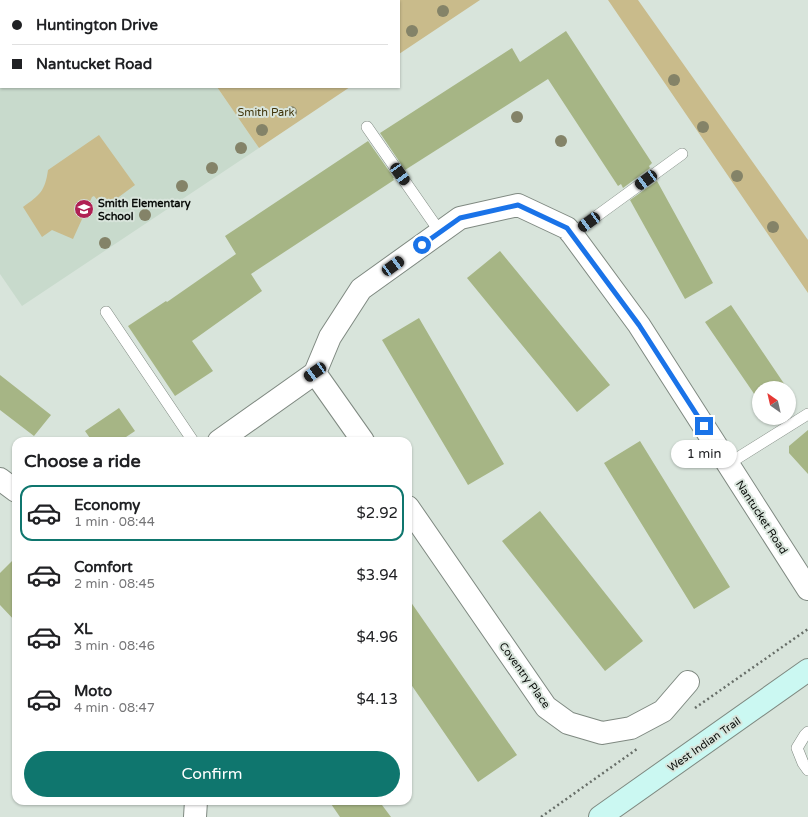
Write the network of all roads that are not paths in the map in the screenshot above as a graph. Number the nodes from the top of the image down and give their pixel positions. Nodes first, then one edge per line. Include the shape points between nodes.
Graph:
1 (367, 127) dead end
2 (682, 154) dead end
3 (569, 231) junction
4 (440, 232) junction
5 (106, 312) dead end
6 (315, 372) junction
7 (808, 414) edge
8 (190, 437) edge
9 (225, 437) edge
10 (360, 437) edge
11 (728, 464) junction
12 (0, 479) edge
13 (12, 488) edge
14 (412, 513) edge
15 (808, 589) edge
16 (808, 670) edge
17 (688, 682) dead end
18 (808, 732) edge
19 (808, 770) edge
20 (196, 805) edge
21 (195, 817) edge
22 (600, 817) edge

1 - 4 lane
2 - 3 lane
3 - 4 street via 518,205 460,218
3 - 11 street, Nantucket Road via 639,325
4 - 6 street via 362,289 330,337
5 - 8 lane
6 - 9 street
6 - 10 street
7 - 11 lane
11 - 15 street, Nantucket Road
12 - 13 street
14 - 17 street, Coventry Place via 546,707 568,723 602,733 631,728 663,711
16 - 22 main road, West Indian Trail
18 - 19 lane via 797,748
20 - 21 street

